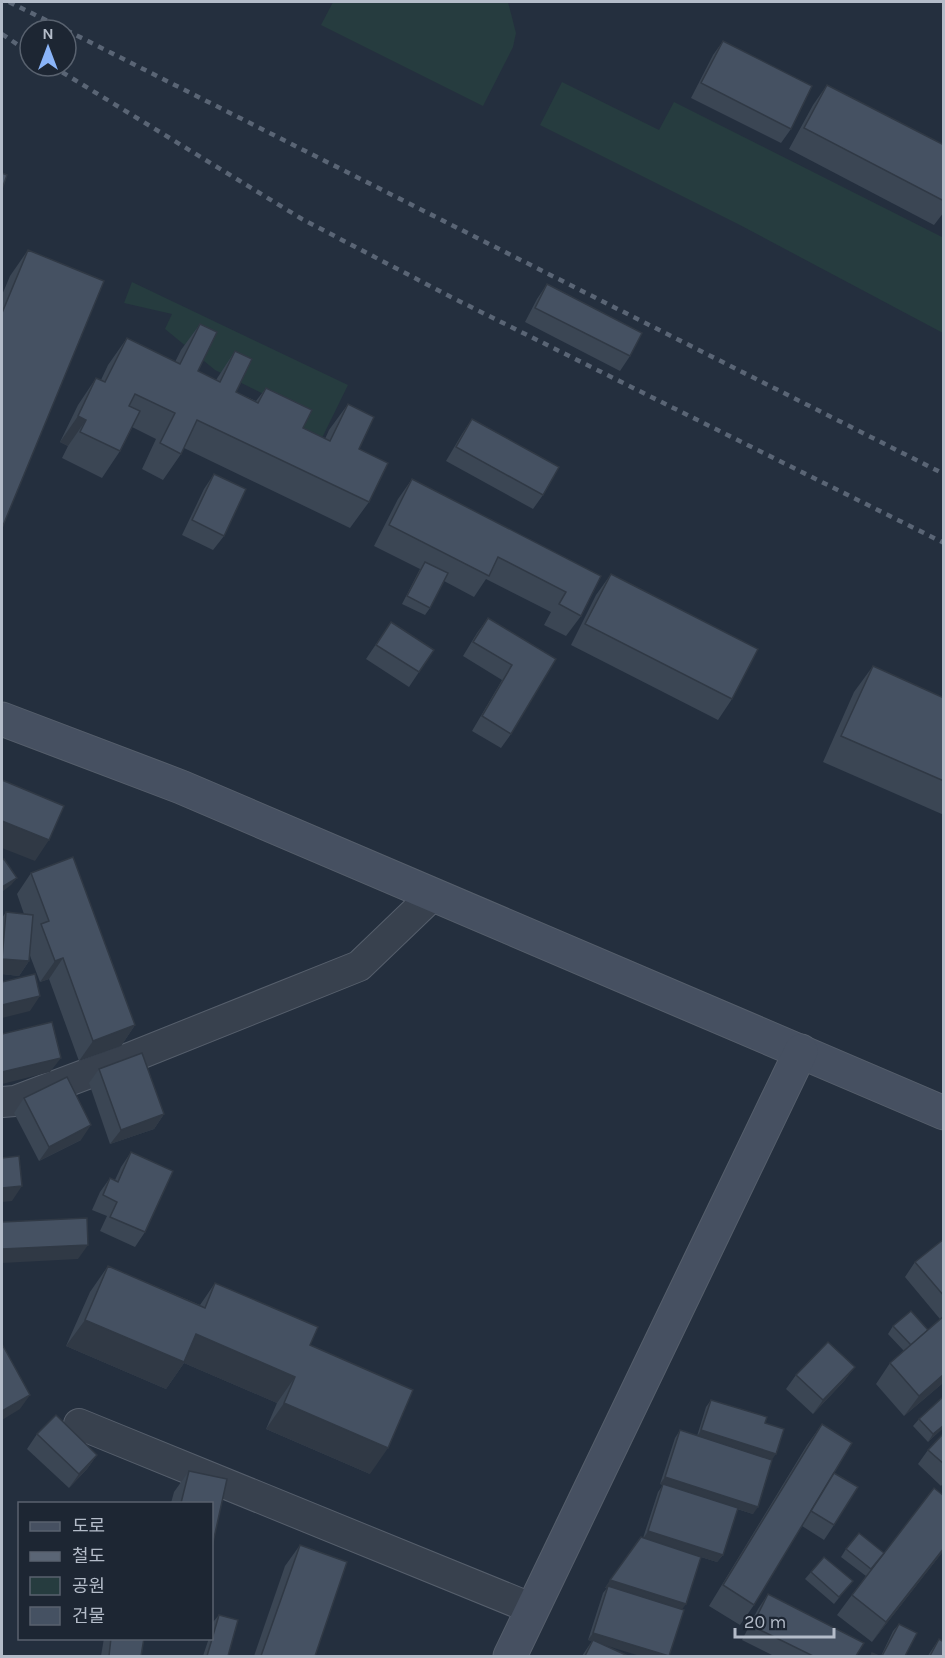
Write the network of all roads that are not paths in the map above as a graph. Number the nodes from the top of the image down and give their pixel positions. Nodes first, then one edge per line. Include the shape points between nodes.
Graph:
1 (2, 719) edge
2 (433, 895) junction
3 (801, 1052) junction
4 (2, 1102) edge
5 (944, 1113) edge
6 (79, 1424) dead end
7 (533, 1609) junction
8 (510, 1656) edge

1 - 2 main road via 181,787
2 - 3 main road
2 - 4 street via 359,966 132,1058 15,1101
3 - 5 main road
3 - 7 main road
6 - 7 street
7 - 8 main road

